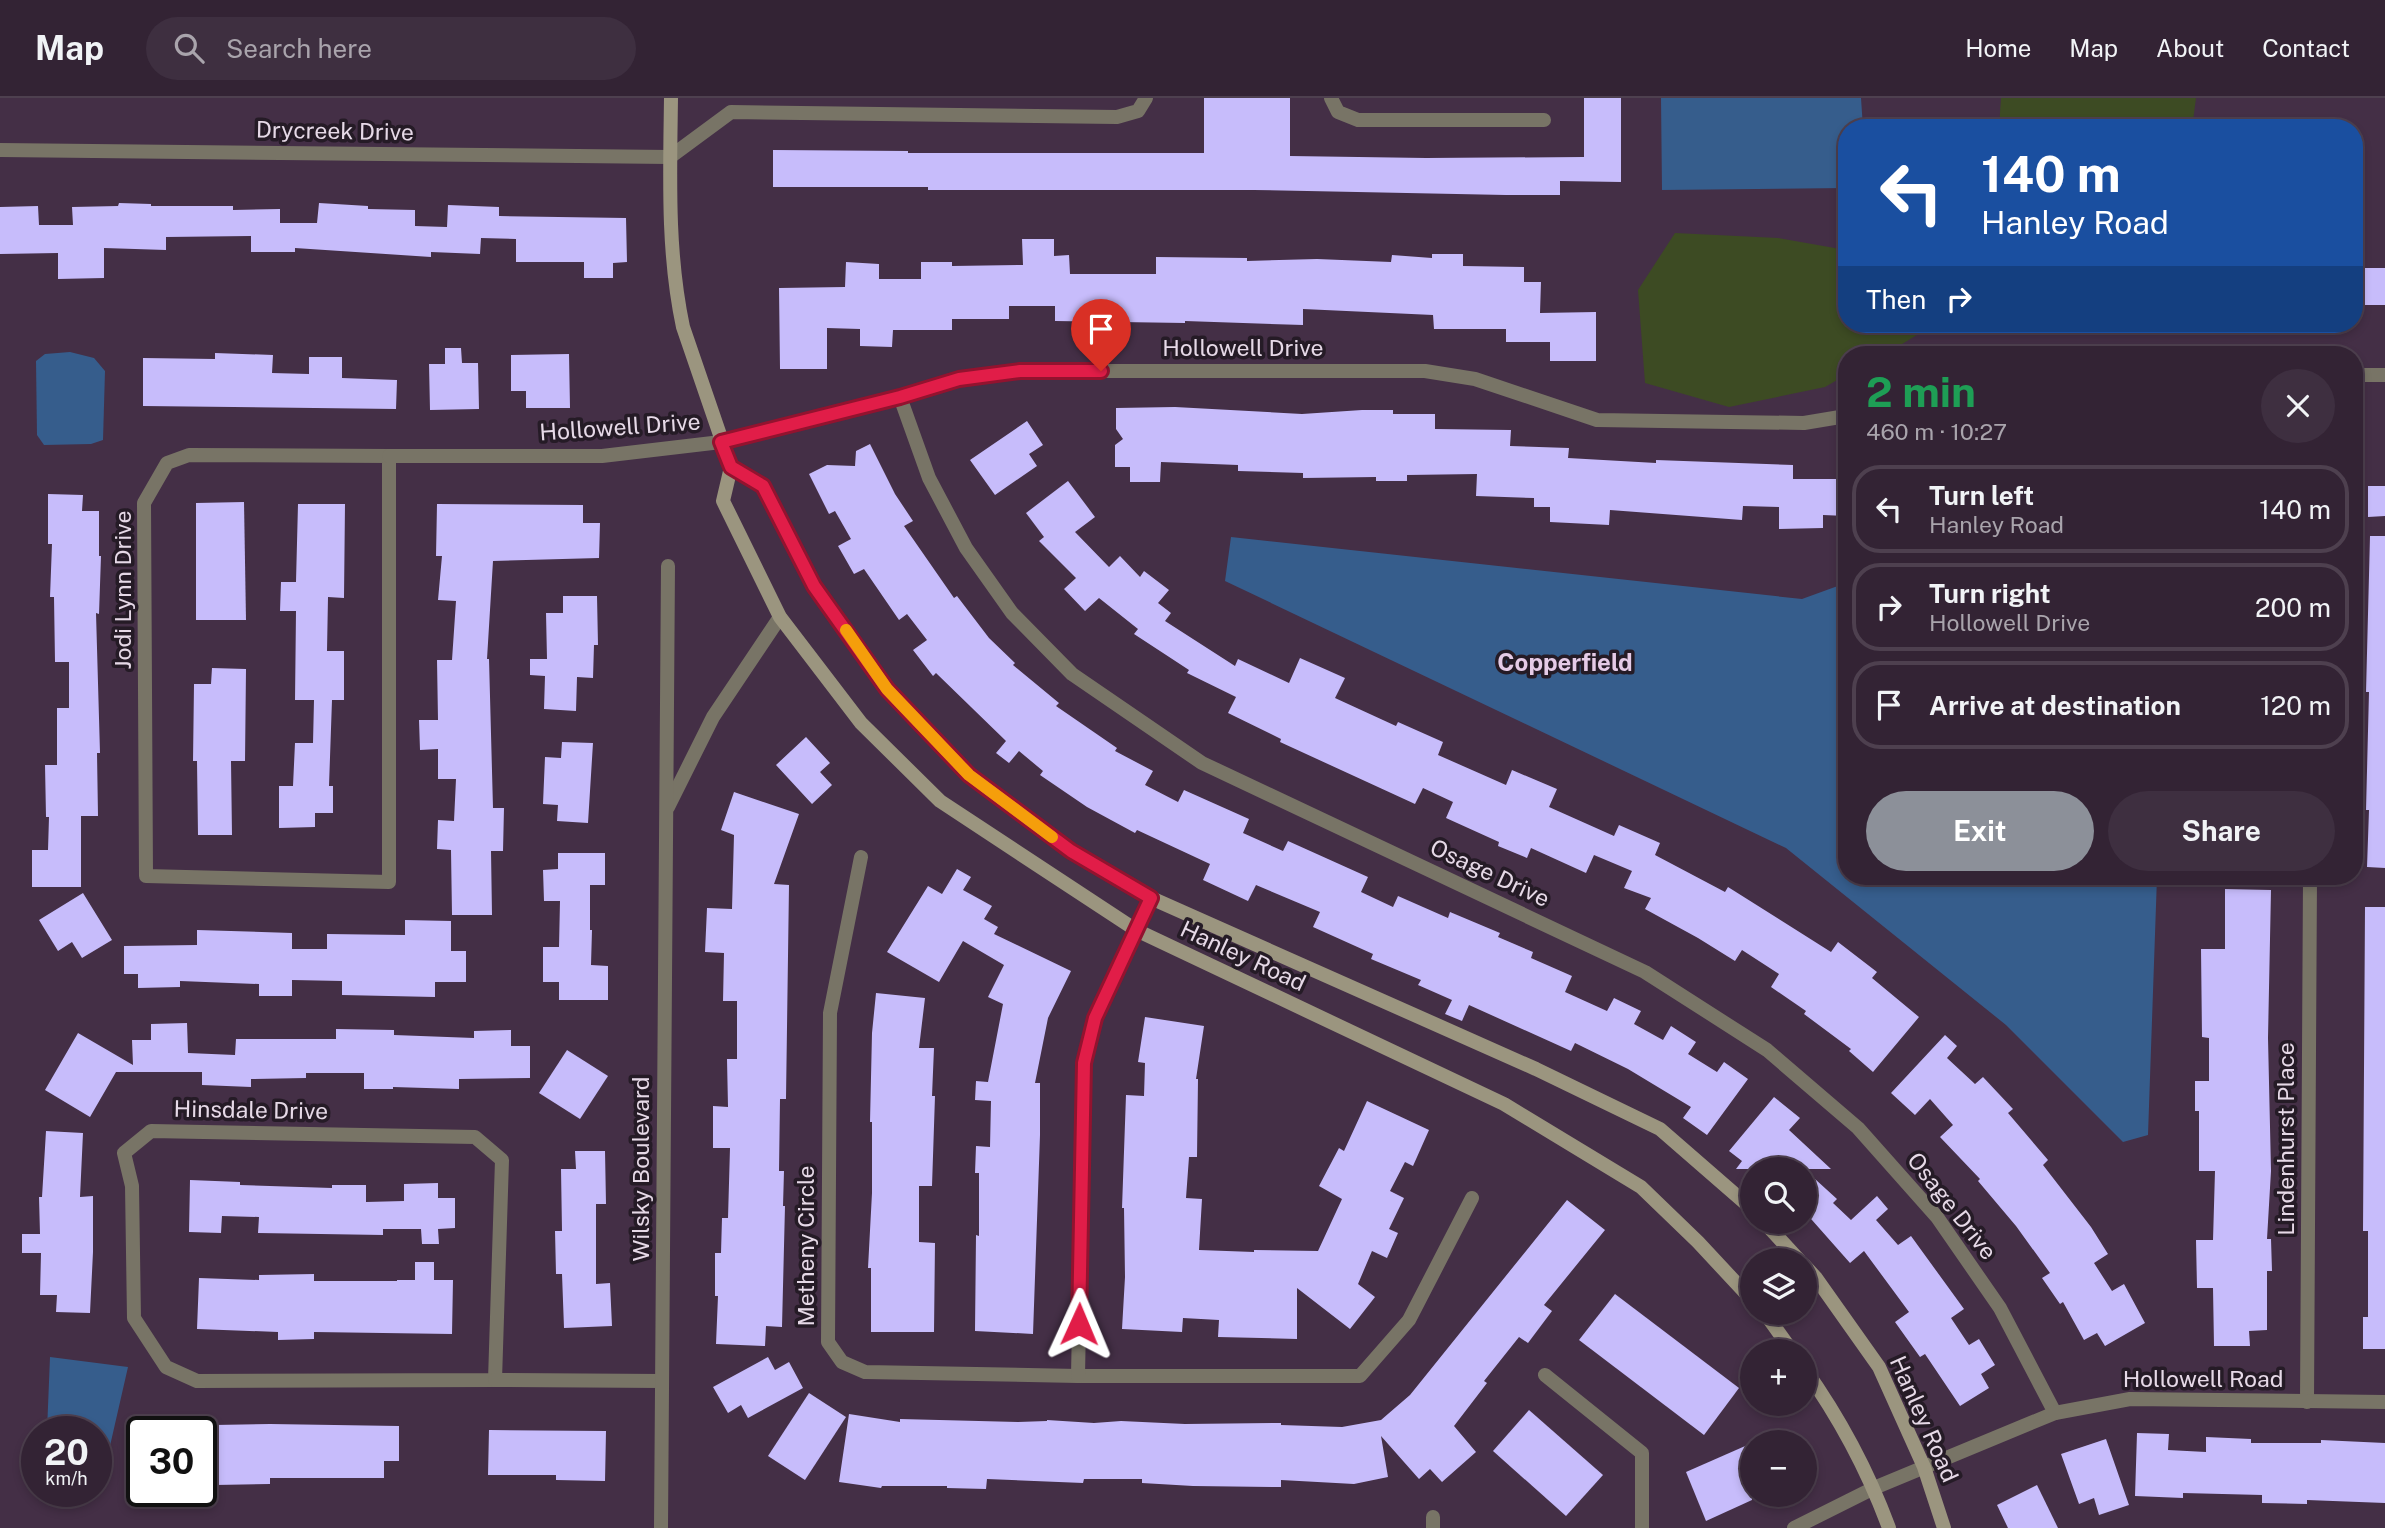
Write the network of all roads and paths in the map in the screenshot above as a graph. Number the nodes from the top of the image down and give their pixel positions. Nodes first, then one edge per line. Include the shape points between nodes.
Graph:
1 (671, 98) edge
2 (1146, 98) edge
3 (1331, 98) edge
4 (852, 105) edge
5 (1544, 120) dead end
6 (0, 150) edge
7 (670, 157) junction
8 (2363, 375) edge
9 (2385, 375) edge
10 (900, 397) junction
11 (1838, 417) edge
12 (721, 442) junction
13 (389, 456) junction
14 (731, 467) junction
15 (668, 566) dead end
16 (780, 617) junction
17 (666, 811) junction
18 (861, 858) dead end
19 (2310, 885) edge
20 (1151, 898) junction
21 (1136, 930) junction
22 (1472, 1198) dead end
23 (1740, 1199) edge
24 (1775, 1234) edge
25 (1788, 1248) edge
26 (1817, 1280) edge
27 (1740, 1287) edge
28 (1545, 1375) dead end
29 (1078, 1376) junction
30 (495, 1380) junction
31 (662, 1381) junction
32 (1817, 1386) edge
33 (2307, 1402) junction
34 (2385, 1402) edge
35 (2055, 1413) junction
36 (1924, 1467) junction
37 (1874, 1488) junction
38 (661, 1528) edge
39 (1642, 1528) edge
40 (1794, 1528) edge
41 (1889, 1528) edge
42 (1944, 1528) edge

1 - 7 main road
2 - 4 street via 1138,111 1117,117
3 - 5 street via 1338,112 1358,120
4 - 7 street via 731,112
6 - 7 street, Drycreek Drive
7 - 12 main road via 678,303
8 - 9 street
10 - 11 street, Hollowell Drive via 959,379 1020,371 1425,371 1475,379 1597,420 1804,423
10 - 12 street, Hollowell Drive
10 - 35 street, Osage Drive via 929,478 966,548 1012,612 1072,674 1202,762 1645,972 1767,1050 1858,1128 1937,1217 2000,1308
12 - 13 street, Hollowell Drive via 602,456
12 - 14 main road
13 - 13 street, Jodi Lynn Drive via 189,455 167,463 144,503 146,876 389,882
14 - 16 main road, Hanley Road via 723,501
14 - 20 main road, Hanley Road via 763,486 814,586 887,689 969,775 1071,851
15 - 17 street, Wilsky Boulevard
16 - 17 street, Wilsky Boulevard via 713,717
16 - 21 main road, Hanley Road via 861,723 940,801
17 - 31 street, Wilsky Boulevard
18 - 29 street, Metheny Circle via 830,1013 828,1342 842,1362 865,1372
19 - 33 street, Lindenhurst Place
20 - 21 street
20 - 23 main road, Hanley Road via 1660,1129
21 - 27 main road, Hanley Road via 1504,1104 1640,1187
21 - 29 street via 1095,1018 1084,1063
22 - 29 street, Metheny Circle via 1409,1320 1360,1376
24 - 25 main road
26 - 36 main road, Hanley Road via 1879,1367
28 - 39 street via 1642,1453
30 - 30 street, Hinsdale Drive via 197,1381 166,1367 134,1318 132,1186 124,1153 151,1130 475,1137 502,1160
30 - 31 street, Hinsdale Drive
31 - 38 street, Wilsky Boulevard
32 - 37 main road
33 - 34 street, Hollowell Road
33 - 35 street, Hollowell Road via 2130,1399
35 - 36 street, Hollowell Road
36 - 37 street, Hollowell Road
36 - 42 main road, Hanley Road
37 - 40 street, Hollowell Road
37 - 41 main road

